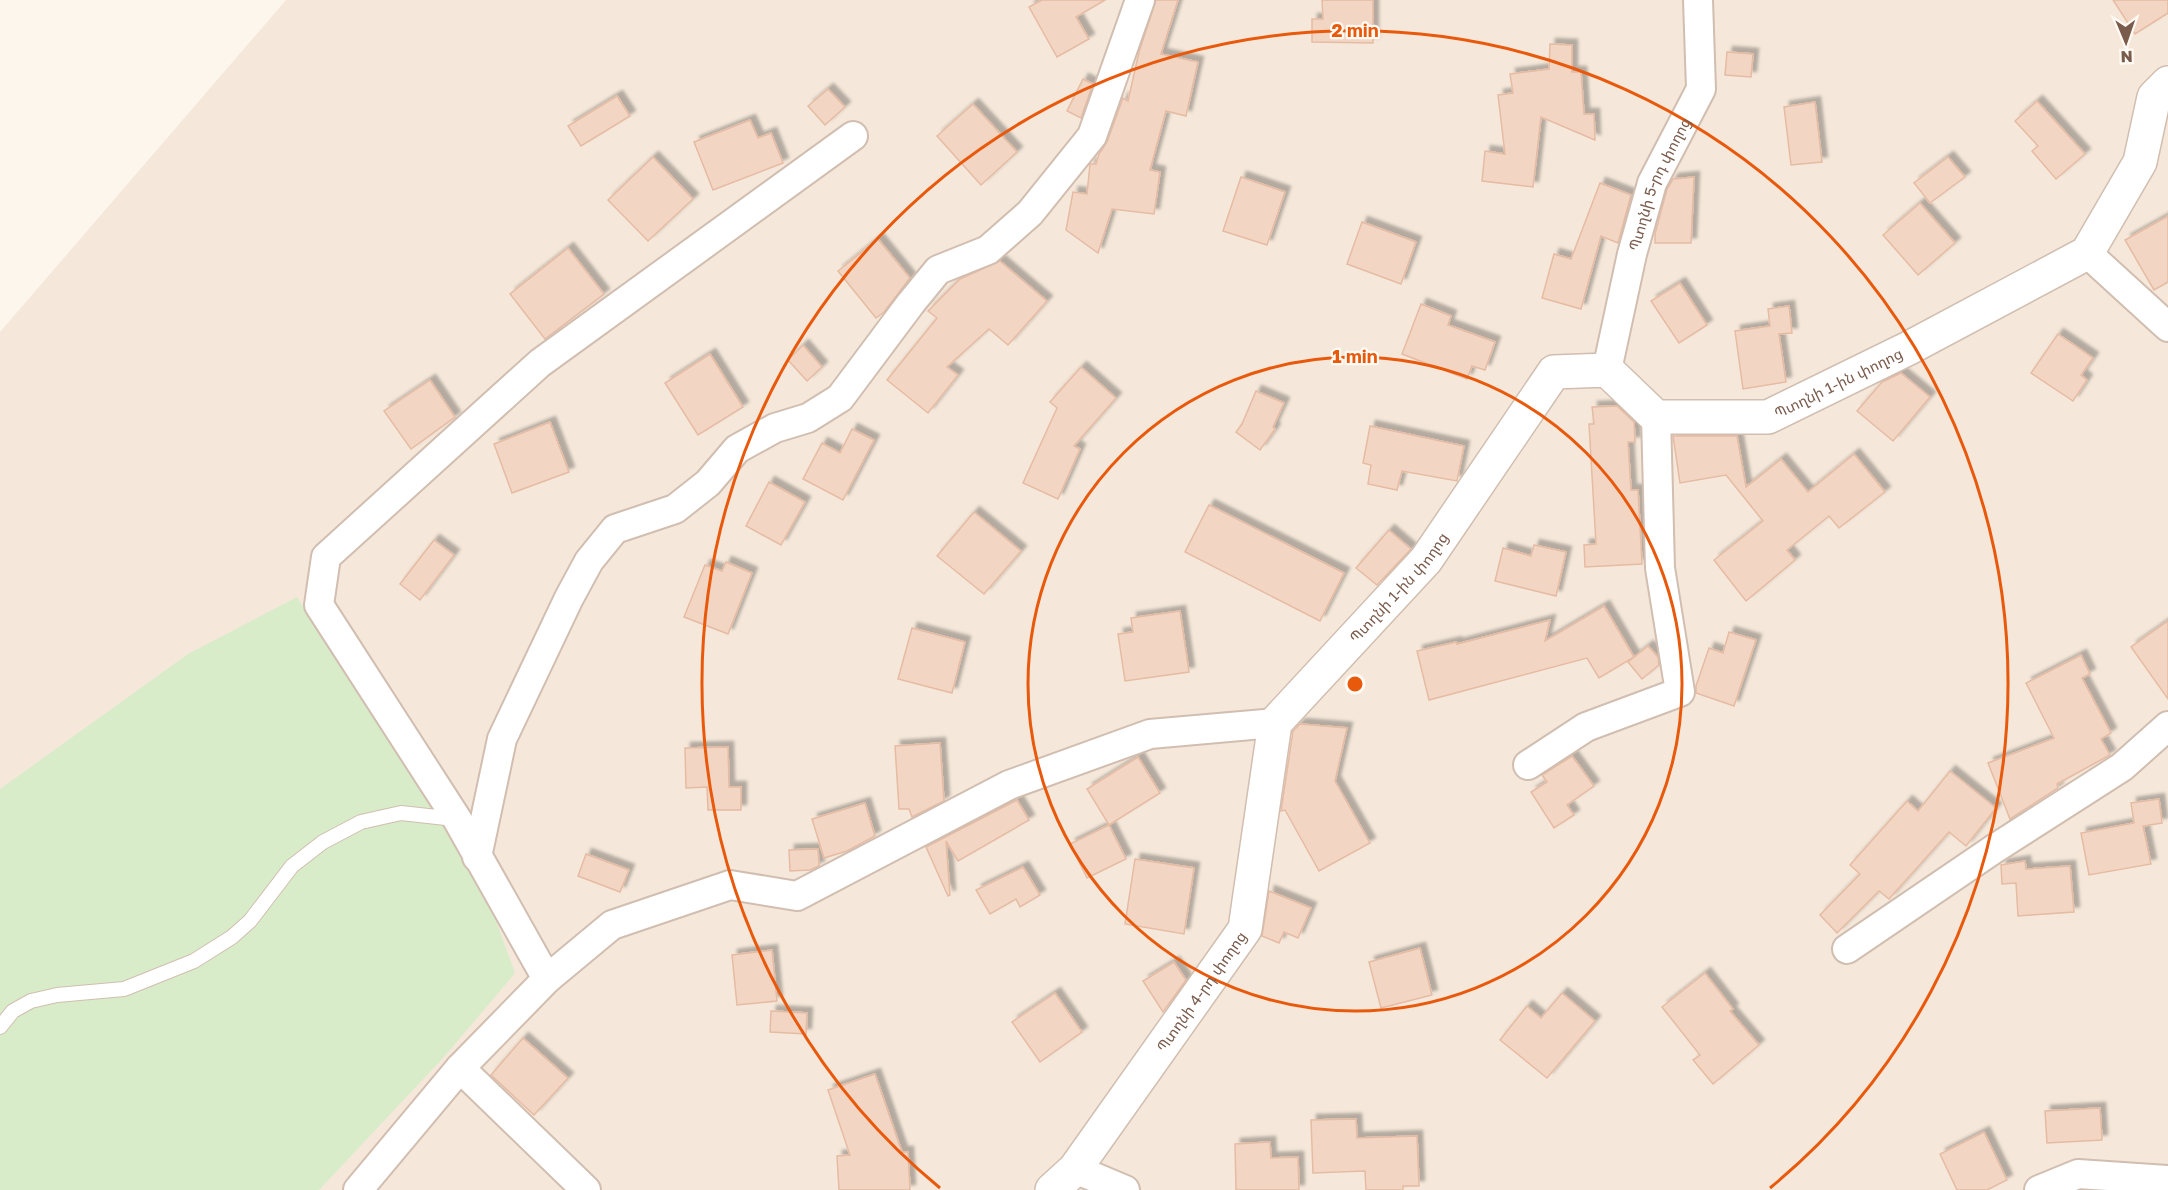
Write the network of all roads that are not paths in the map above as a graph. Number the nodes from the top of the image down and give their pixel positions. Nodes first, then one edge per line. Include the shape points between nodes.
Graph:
1 (1140, 0) edge
2 (1698, 0) edge
3 (2168, 83) edge
4 (853, 136) dead end
5 (2087, 254) junction
6 (2168, 327) edge
7 (1606, 370) junction
8 (1656, 417) junction
9 (1275, 723) junction
10 (2168, 726) edge
11 (1528, 765) dead end
12 (457, 819) junction
13 (477, 857) junction
14 (1847, 949) dead end
15 (547, 979) junction
16 (0, 1027) edge
17 (460, 1068) junction
18 (1064, 1179) edge
19 (2168, 1180) edge
20 (358, 1190) edge
21 (586, 1190) edge
22 (1125, 1190) edge
23 (2039, 1190) edge

1 - 13 street via 1092,136 1030,213 988,250 938,270 840,398 808,418 775,428 737,449 708,483 675,509 615,529 589,561 502,739
2 - 7 street, Պտղնի 5-րդ փողոց via 1701,89 1652,183
3 - 5 street via 2154,97 2140,162
4 - 12 street via 540,363 326,557 319,605
5 - 6 street
5 - 8 street, Պտղնի 1-ին փողոց via 1910,348 1768,417
7 - 8 street
7 - 9 street, Պտղնի 1-ին փողոց via 1554,372 1426,560
8 - 11 street via 1660,568 1680,692 1586,727
9 - 15 street via 1150,734 1009,785 797,896 730,885 612,924
9 - 18 street, Պտղնի 4-րդ փողոց via 1245,929
10 - 14 street via 2122,766
12 - 13 street
12 - 16 lane via 400,813 361,822 323,842 292,866 250,921 194,961 124,989 31,1001 13,1011
13 - 15 street
15 - 17 street
17 - 20 street
17 - 21 street
18 - 22 street
19 - 23 street via 2078,1174

